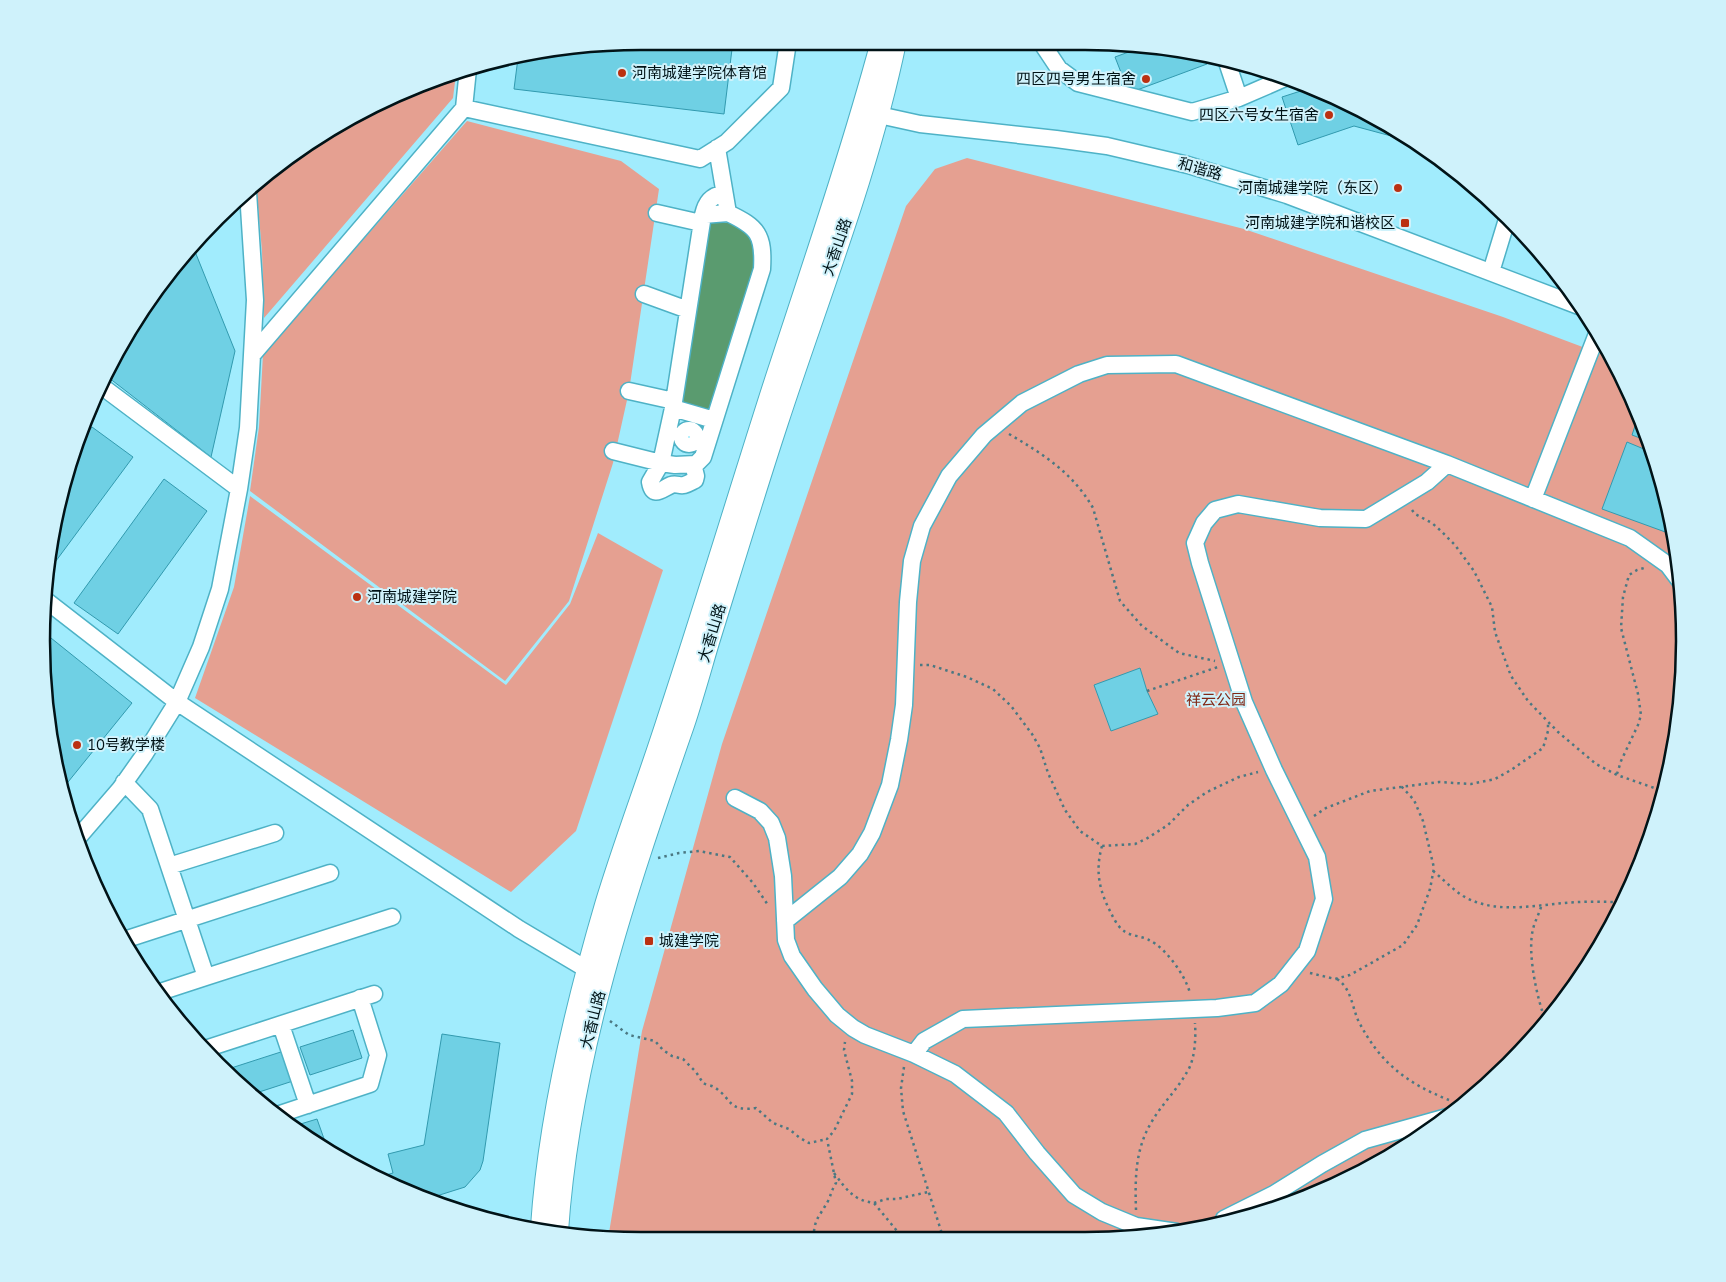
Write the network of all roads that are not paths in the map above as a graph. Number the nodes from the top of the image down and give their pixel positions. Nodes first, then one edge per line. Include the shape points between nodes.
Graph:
1 (787, 50) edge
2 (880, 50) edge
3 (893, 50) edge
4 (1047, 50) edge
5 (1229, 68) edge
6 (467, 76) edge
7 (1277, 82) edge
8 (1239, 98) junction
9 (464, 108) junction
10 (871, 112) junction
11 (717, 148) junction
12 (724, 193) junction
13 (248, 199) edge
14 (657, 212) dead end
15 (728, 213) junction
16 (702, 219) junction
17 (1505, 225) edge
18 (1491, 272) junction
19 (644, 294) dead end
20 (1568, 302) edge
21 (688, 310) junction
22 (1594, 341) edge
23 (253, 354) junction
24 (106, 390) edge
25 (629, 391) dead end
26 (674, 405) junction
27 (694, 414) junction
28 (714, 420) junction
29 (688, 437) junction
30 (613, 451) dead end
31 (661, 463) junction
32 (688, 464) junction
33 (1447, 464) junction
34 (239, 490) junction
35 (1533, 499) junction
36 (1672, 570) edge
37 (51, 604) edge
38 (177, 702) junction
39 (124, 782) junction
40 (735, 798) dead end
41 (82, 833) edge
42 (275, 833) dead end
43 (169, 866) junction
44 (330, 873) dead end
45 (392, 917) dead end
46 (187, 919) junction
47 (785, 921) junction
48 (130, 938) edge
49 (596, 972) junction
50 (206, 977) junction
51 (165, 990) edge
52 (281, 1024) junction
53 (212, 1047) edge
54 (914, 1054) junction
55 (308, 1105) junction
56 (285, 1113) edge
57 (1436, 1116) edge
58 (1241, 1211) edge
59 (542, 1223) edge
60 (558, 1226) edge
61 (1151, 1228) edge

1 - 11 street via 781,88
2 - 10 main road, 大香山路
3 - 10 main road, 大香山路
4 - 8 street via 1060,69 1078,83 1192,112
5 - 8 street
6 - 9 street
7 - 8 street
9 - 11 street via 700,159
9 - 23 street
10 - 18 street, 和谐路 via 920,124 1107,146 1188,165 1286,195
10 - 49 main road, 大香山路 via 686,719
10 - 49 main road, 大香山路 via 606,904
11 - 12 street
12 - 15 street
12 - 16 street via 710,198
13 - 23 street via 255,300
14 - 16 street
15 - 16 street
15 - 28 street via 748,222 758,235 763,250 762,269
16 - 21 street
17 - 18 street
18 - 20 street, 和谐路
19 - 21 street
21 - 26 street
22 - 35 street
23 - 34 street via 248,428
24 - 34 street
25 - 26 street
26 - 27 street
26 - 29 street
27 - 28 street
27 - 29 street
28 - 29 street
29 - 31 street
29 - 32 street
30 - 31 street
31 - 32 street
31 - 32 street via 650,482 654,491 695,480 696,476
33 - 35 street
33 - 47 street via 1176,364 1107,365 1078,374 1022,403 984,435 948,476 922,526 912,561 899,740 890,785 872,833 860,854 840,877
33 - 54 street via 1427,482 1366,519 1320,518 1238,504 1215,510 1204,523 1195,543 1244,702 1317,857 1324,900 1307,951 1281,984 1255,1003 1195,1009 963,1019 924,1041
34 - 38 street via 220,589 201,646
35 - 36 street via 1630,538
37 - 38 street
38 - 39 street
38 - 49 street via 511,923
39 - 41 street
39 - 43 street via 150,809
40 - 47 street via 760,811 777,838
42 - 43 street
43 - 46 street
44 - 46 street
45 - 50 street
46 - 48 street
46 - 50 street
47 - 54 street via 786,940 792,956 837,1015 865,1035
49 - 59 main road, 大香山路 via 560,1090
49 - 60 main road, 大香山路 via 595,1010 572,1117
50 - 51 street
52 - 53 street
52 - 55 street
52 - 55 street via 367,996 378,1055 370,1084
54 - 61 street via 955,1074 1006,1113 1074,1195 1102,1212 1136,1226
55 - 56 street
57 - 58 street via 1365,1140

